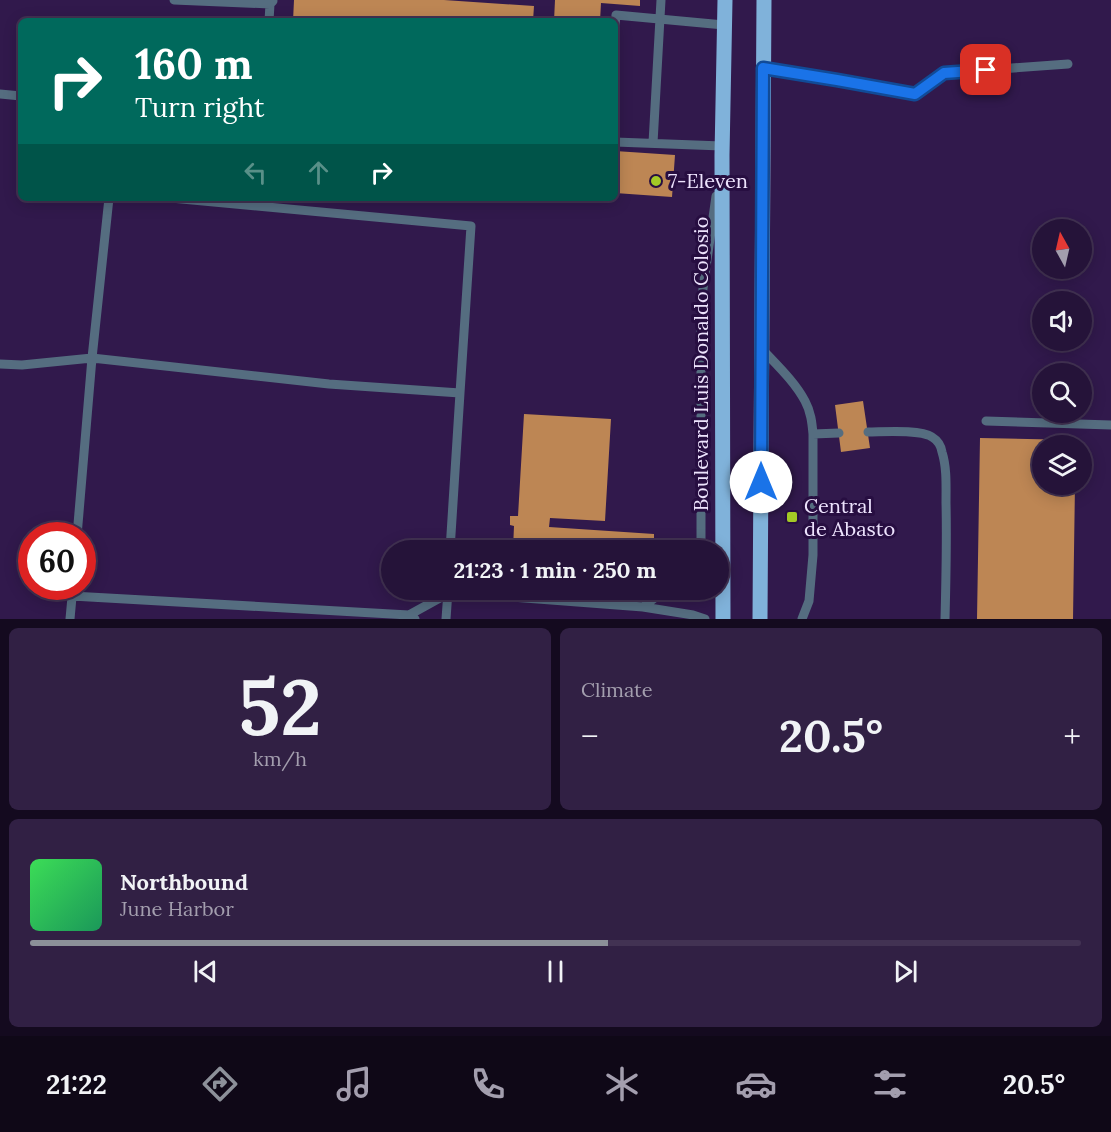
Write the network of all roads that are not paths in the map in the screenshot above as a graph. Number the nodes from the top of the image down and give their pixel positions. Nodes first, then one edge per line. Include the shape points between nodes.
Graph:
1 (174, 0) edge
2 (661, 0) edge
3 (725, 0) edge
4 (764, 0) edge
5 (272, 2) edge
6 (269, 18) edge
7 (616, 18) edge
8 (660, 19) junction
9 (724, 25) junction
10 (1068, 64) dead end
11 (763, 68) junction
12 (0, 94) edge
13 (18, 96) edge
14 (618, 142) edge
15 (654, 143) junction
16 (722, 150) junction
17 (109, 201) edge
18 (203, 201) edge
19 (762, 348) junction
20 (92, 358) junction
21 (0, 364) edge
22 (460, 393) junction
23 (986, 421) dead end
24 (1111, 425) edge
25 (868, 432) dead end
26 (839, 433) dead end
27 (813, 434) junction
28 (78, 522) edge
29 (451, 540) edge
30 (701, 540) edge
31 (96, 593) edge
32 (71, 600) edge
33 (436, 600) edge
34 (447, 600) edge
35 (550, 600) edge
36 (652, 600) edge
37 (643, 607) junction
38 (412, 617) edge
39 (70, 619) edge
40 (446, 619) edge
41 (705, 619) edge
42 (723, 619) edge
43 (760, 619) edge
44 (802, 619) edge
45 (945, 619) edge

1 - 5 lane
2 - 8 lane
3 - 9 main road, Boulevard Luis Donaldo Colosio
4 - 11 main road
5 - 6 lane
7 - 8 lane via 616,15
8 - 9 lane
8 - 15 lane
9 - 16 main road, Boulevard Luis Donaldo Colosio
10 - 11 lane via 944,73 915,94
11 - 19 main road
12 - 13 lane
14 - 15 lane
15 - 16 lane
16 - 30 lane via 701,303
16 - 42 main road, Boulevard Luis Donaldo Colosio
17 - 20 lane
18 - 22 lane via 471,226
19 - 27 lane via 806,401
19 - 43 main road
20 - 21 lane
20 - 22 lane via 329,384
20 - 28 lane
22 - 29 lane
23 - 24 lane
25 - 45 lane via 926,434 940,445 946,482
26 - 27 lane
27 - 44 lane via 813,555 809,602
31 - 38 lane
32 - 39 lane
33 - 38 lane
34 - 40 lane
35 - 37 lane
36 - 37 lane
37 - 41 lane

